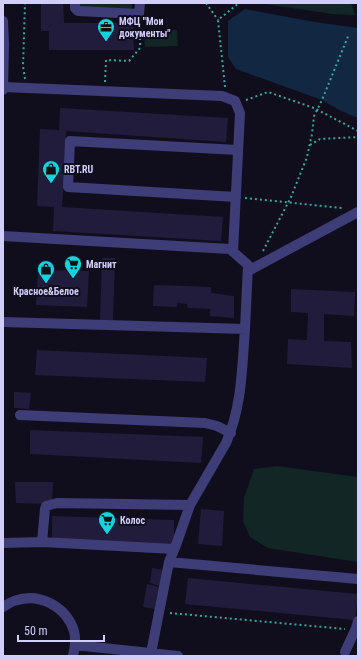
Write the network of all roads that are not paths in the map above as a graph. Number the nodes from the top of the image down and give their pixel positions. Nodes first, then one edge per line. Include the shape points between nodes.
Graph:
1 (75, 3) edge
2 (140, 3) edge
3 (3, 21) edge
4 (3, 44) edge
5 (3, 87) edge
6 (3, 90) edge
7 (238, 150) junction
8 (236, 197) junction
9 (358, 212) edge
10 (3, 236) edge
11 (233, 252) junction
12 (248, 271) junction
13 (3, 322) edge
14 (245, 329) junction
15 (20, 415) dead end
16 (231, 433) junction
17 (190, 505) junction
18 (42, 542) junction
19 (3, 543) edge
20 (174, 549) junction
21 (169, 562) junction
22 (358, 579) edge
23 (3, 607) edge
24 (357, 625) edge
25 (75, 645) junction
26 (345, 652) dead end
27 (151, 653) junction
28 (73, 656) edge
29 (178, 656) edge

1 - 2 street via 78,11 139,14
3 - 4 street
4 - 5 street
5 - 6 street
5 - 7 street via 226,98 235,101 240,113
7 - 8 street
7 - 8 street via 70,141 68,187
8 - 11 street
9 - 12 street
10 - 11 street via 230,249
11 - 12 street via 248,265
12 - 14 street
13 - 14 street
14 - 16 street via 242,376
15 - 16 street via 205,423
16 - 17 street
17 - 18 street via 57,503 46,506
17 - 20 street
18 - 19 street
18 - 20 street
20 - 21 street
21 - 22 street
21 - 27 street
23 - 25 street via 25,598 50,603 61,610 69,620 74,632
24 - 26 street
25 - 27 street
25 - 28 street
27 - 29 street

